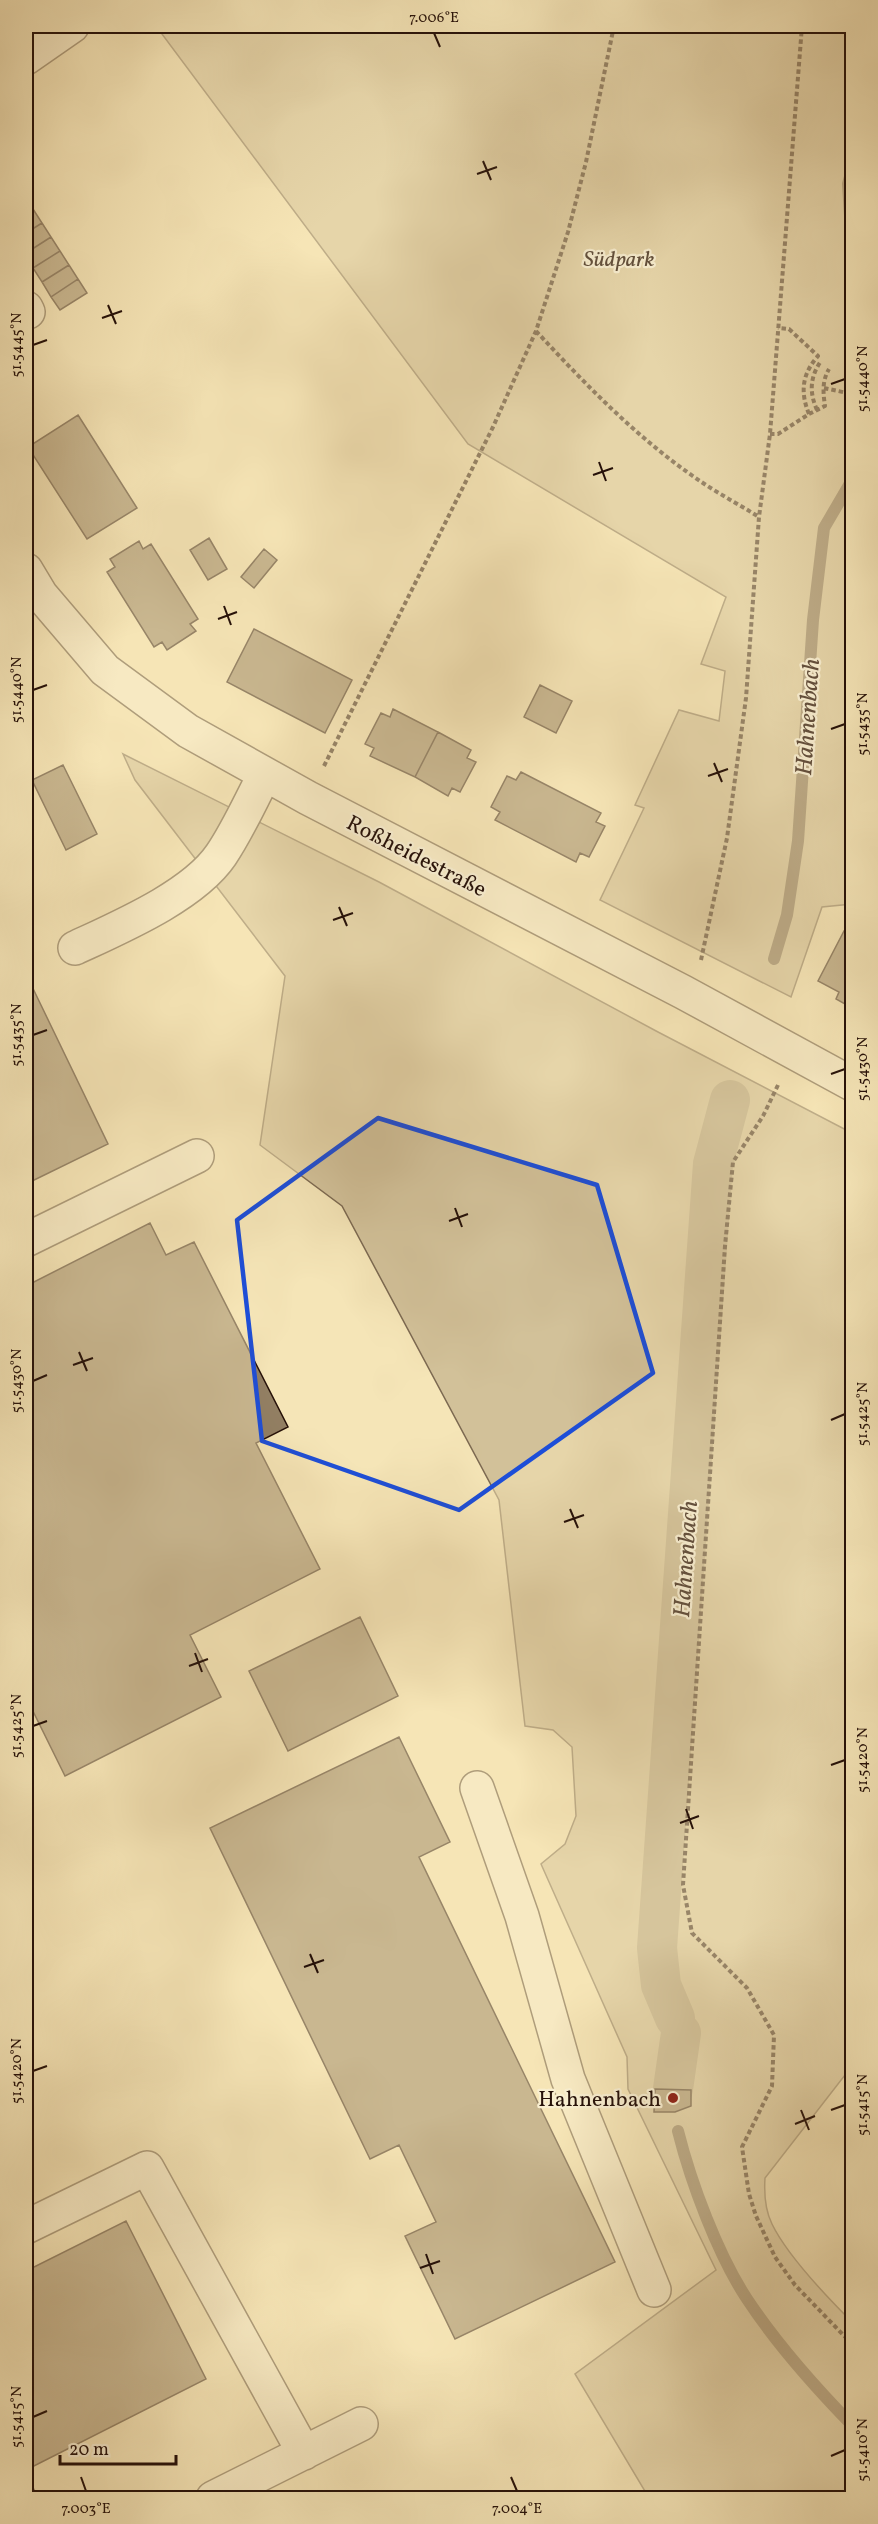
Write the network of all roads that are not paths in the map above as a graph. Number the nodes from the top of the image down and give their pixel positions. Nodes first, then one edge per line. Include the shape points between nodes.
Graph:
1 (72, 26) edge
2 (26, 58) edge
3 (26, 570) edge
4 (265, 774) junction
5 (75, 948) dead end
6 (852, 1084) edge
7 (197, 1156) dead end
8 (26, 1240) edge
9 (477, 1788) dead end
10 (26, 2227) edge
11 (654, 2290) dead end
12 (361, 2424) dead end
13 (304, 2453) junction
14 (213, 2499) edge

1 - 2 street
3 - 4 street, Roßheidestraße via 41,595 105,670 188,731
4 - 5 street via 221,856 190,888
4 - 6 street, Roßheidestraße
7 - 8 street
9 - 11 street via 522,1916 568,2079
10 - 13 street via 147,2168
12 - 13 street
13 - 14 street

